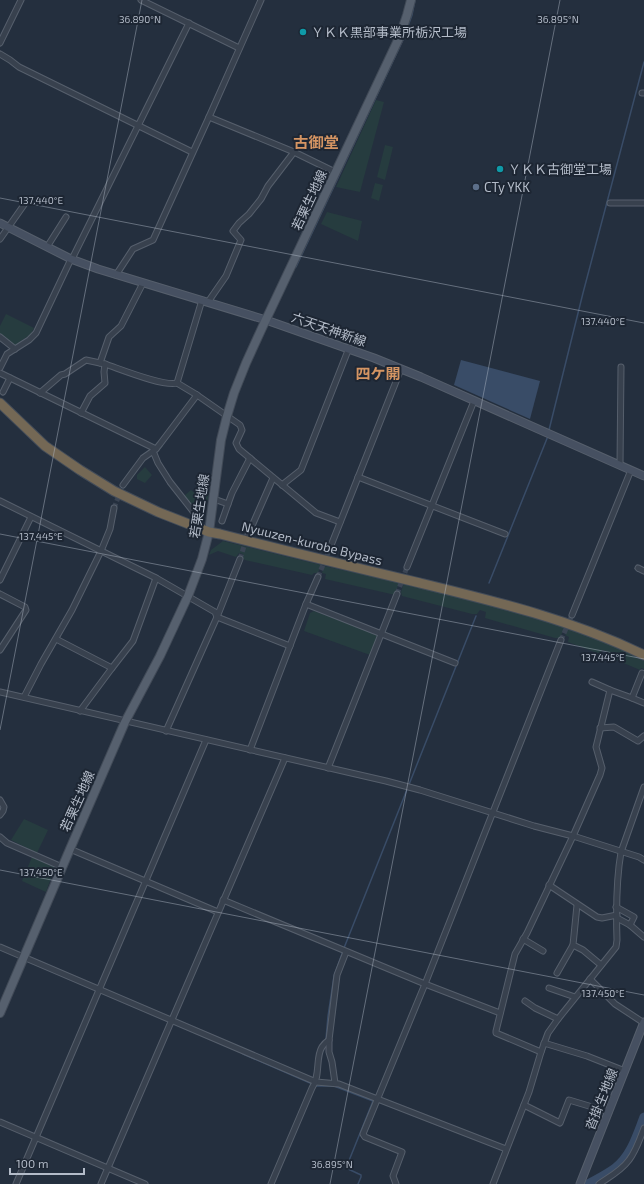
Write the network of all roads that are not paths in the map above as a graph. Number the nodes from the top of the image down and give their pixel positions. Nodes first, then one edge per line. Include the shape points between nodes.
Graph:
1 (21, 0) edge
2 (141, 0) edge
3 (261, 0) edge
4 (411, 0) edge
5 (189, 23) junction
6 (0, 43) edge
7 (238, 48) junction
8 (0, 54) edge
9 (209, 117) junction
10 (138, 125) junction
11 (192, 152) junction
12 (294, 152) junction
13 (335, 172) junction
14 (26, 202) dead end
15 (610, 203) dead end
16 (644, 203) edge
17 (66, 216) dead end
18 (0, 223) edge
19 (8, 227) junction
20 (0, 239) edge
21 (47, 247) junction
22 (72, 259) junction
23 (116, 275) junction
24 (143, 283) junction
25 (205, 301) junction
26 (266, 320) junction
27 (0, 337) edge
28 (349, 348) junction
29 (15, 349) junction
30 (103, 363) junction
31 (621, 367) dead end
32 (0, 368) edge
33 (401, 369) junction
34 (0, 373) edge
35 (10, 378) junction
36 (177, 383) junction
37 (4, 392) dead end
38 (40, 393) junction
39 (197, 395) junction
40 (474, 401) junction
41 (0, 403) edge
42 (81, 413) junction
43 (227, 416) junction
44 (154, 450) junction
45 (250, 458) junction
46 (620, 465) junction
47 (631, 470) junction
48 (644, 476) edge
49 (358, 477) junction
50 (273, 478) junction
51 (123, 485) tunnel mouth
52 (282, 485) junction
53 (214, 499) junction
54 (0, 501) edge
55 (228, 504) junction
56 (432, 506) junction
57 (114, 508) tunnel mouth
58 (194, 513) dead end
59 (31, 516) junction
60 (222, 521) dead end
61 (340, 522) junction
62 (209, 532) junction
63 (505, 534) dead end
64 (248, 535) tunnel mouth
65 (330, 548) tunnel mouth
66 (102, 551) junction
67 (240, 559) tunnel mouth
68 (407, 567) tunnel mouth
69 (638, 568) dead end
70 (644, 571) edge
71 (318, 577) tunnel mouth
72 (156, 578) junction
73 (0, 580) edge
74 (0, 594) edge
75 (397, 594) tunnel mouth
76 (188, 596) junction
77 (306, 604) junction
78 (572, 615) tunnel mouth
79 (217, 617) junction
80 (381, 634) junction
81 (56, 639) junction
82 (562, 640) tunnel mouth
83 (290, 646) junction
84 (0, 650) edge
85 (644, 655) edge
86 (455, 664) dead end
87 (112, 668) junction
88 (642, 673) dead end
89 (592, 682) dead end
90 (610, 690) junction
91 (0, 692) edge
92 (24, 697) junction
93 (632, 698) junction
94 (644, 703) edge
95 (80, 711) junction
96 (125, 722) junction
97 (600, 728) junction
98 (166, 731) junction
99 (644, 736) edge
100 (206, 740) junction
101 (250, 750) junction
102 (285, 758) junction
103 (328, 768) junction
104 (644, 787) edge
105 (0, 800) edge
106 (493, 813) junction
107 (0, 815) edge
108 (574, 836) junction
109 (0, 837) edge
110 (70, 849) junction
111 (621, 852) junction
112 (644, 860) edge
113 (62, 867) junction
114 (145, 881) junction
115 (549, 885) junction
116 (223, 900) junction
117 (577, 905) junction
118 (616, 907) junction
119 (218, 912) junction
120 (617, 917) junction
121 (630, 925) junction
122 (644, 937) edge
123 (523, 939) junction
124 (573, 945) junction
125 (0, 947) edge
126 (543, 951) dead end
127 (346, 952) junction
128 (24, 957) junction
129 (601, 965) junction
130 (557, 973) dead end
131 (590, 979) junction
132 (425, 984) junction
133 (549, 988) dead end
134 (99, 989) junction
135 (575, 997) junction
136 (525, 1001) dead end
137 (0, 1013) edge
138 (500, 1013) junction
139 (558, 1019) junction
140 (171, 1020) junction
141 (644, 1022) edge
142 (329, 1040) junction
143 (544, 1043) junction
144 (541, 1052) junction
145 (625, 1071) junction
146 (316, 1082) junction
147 (335, 1083) junction
148 (378, 1099) junction
149 (524, 1105) junction
150 (609, 1112) junction
151 (0, 1122) edge
152 (644, 1128) edge
153 (35, 1137) junction
154 (506, 1149) junction
155 (108, 1168) junction
156 (16, 1184) edge
157 (101, 1184) edge
158 (145, 1184) edge
159 (271, 1184) edge
160 (396, 1184) edge
161 (493, 1184) edge
162 (580, 1184) edge
163 (599, 1184) edge

1 - 6 street
2 - 5 street
3 - 7 street
4 - 13 main road, 若栗生地線 via 400,36
5 - 7 street
5 - 10 street
7 - 9 street
8 - 10 street via 19,67
9 - 11 street
9 - 12 street
10 - 11 street
10 - 22 street
11 - 23 street via 153,240 133,249
12 - 13 street
12 - 25 street via 261,199 234,231 241,240 226,276
13 - 26 main road, 若栗生地線
14 - 19 street
15 - 16 street
17 - 21 street
18 - 19 main road, 六天天神新線
19 - 20 street
19 - 21 main road, 六天天神新線
21 - 22 main road, 六天天神新線
22 - 23 main road, 六天天神新線
22 - 29 street via 36,333
23 - 24 main road, 六天天神新線
24 - 25 main road, 六天天神新線
24 - 30 street via 121,326 108,337
25 - 26 main road, 六天天神新線
25 - 36 street
26 - 28 main road, 六天天神新線
26 - 43 main road, 若栗生地線 via 246,363
27 - 29 street
28 - 33 main road, 六天天神新線
28 - 52 street via 301,470
29 - 32 street via 7,354
30 - 36 street via 155,380
30 - 38 street via 86,360 60,375
30 - 42 street via 105,383 90,396
31 - 46 street
33 - 40 main road, 六天天神新線
33 - 49 street
34 - 35 street
35 - 37 street
35 - 38 street
36 - 39 street
38 - 42 street
39 - 43 street
39 - 44 street
40 - 46 main road, 六天天神新線
40 - 56 street
41 - 62 highway, Nyuuzen-kurobe Bypass via 45,446 114,491
42 - 44 street
43 - 45 street via 240,425 242,430 236,443
43 - 53 main road, 若栗生地線 via 221,440
44 - 51 street via 143,458
44 - 58 street via 164,473
45 - 50 street
45 - 55 street
46 - 47 main road, 六天天神新線
47 - 48 main road, 六天天神新線
47 - 78 street
49 - 56 street
49 - 61 street
50 - 52 street
50 - 64 street
52 - 61 street via 316,513
53 - 55 street
53 - 62 main road, 若栗生地線
54 - 59 street
55 - 60 street
56 - 63 street
56 - 68 street
57 - 66 street
59 - 66 street
59 - 73 street
61 - 65 street
62 - 76 main road, 若栗生地線
62 - 85 highway, Nyuuzen-kurobe Bypass via 505,604 598,634
66 - 72 street
66 - 81 street
67 - 79 street
69 - 70 street
71 - 77 street
72 - 76 street
72 - 87 street via 133,641
74 - 84 street via 25,607 26,610
75 - 80 street
76 - 79 street via 215,612
76 - 96 main road, 若栗生地線
77 - 80 street
77 - 83 street
79 - 83 street
79 - 98 street
80 - 86 street
80 - 103 street
81 - 87 street
81 - 92 street
82 - 106 street
83 - 101 street
87 - 95 street
88 - 93 street
89 - 90 street
90 - 93 street
90 - 97 street
91 - 92 street
92 - 95 street
93 - 94 street
95 - 96 street
96 - 98 street
96 - 110 main road, 若栗生地線
97 - 99 street via 614,727 638,741
97 - 108 street via 596,747 602,768
98 - 100 street
100 - 101 street
100 - 114 street
101 - 102 street
102 - 103 street
102 - 116 street
103 - 106 street via 386,781
104 - 111 street
105 - 107 street via 4,807
106 - 108 street
106 - 132 street
108 - 111 street
108 - 115 street
109 - 113 street via 7,843
110 - 113 main road, 若栗生地線
110 - 114 street
111 - 112 street
111 - 118 street
113 - 128 main road, 若栗生地線
114 - 119 street
114 - 134 street
115 - 117 street
115 - 123 street
116 - 119 street
116 - 127 street
117 - 120 street via 597,917
117 - 124 street
118 - 120 street
118 - 121 street via 634,917
119 - 140 street
120 - 121 street
120 - 129 street via 616,947
121 - 122 street
123 - 126 street
123 - 138 street via 515,954
124 - 129 street
124 - 130 street
125 - 128 street
127 - 132 street
127 - 142 street via 337,975
128 - 134 street
128 - 137 main road, 若栗生地線
129 - 131 street
131 - 135 street
131 - 141 street via 615,1004
132 - 138 street
132 - 148 street
133 - 135 street
134 - 140 street
134 - 153 street
135 - 139 street
136 - 139 street
138 - 144 street via 496,1034
139 - 143 street
140 - 146 street
140 - 155 street
141 - 145 main road, 沓掛生地線
142 - 146 street via 320,1051
142 - 147 street
143 - 144 street
143 - 145 street
144 - 149 street
145 - 150 main road, 沓掛生地線
146 - 147 street
146 - 159 street
147 - 148 street
148 - 154 street
148 - 160 street via 363,1134 402,1152 393,1176
149 - 150 street via 560,1123 569,1100
149 - 154 street
150 - 162 main road, 沓掛生地線
151 - 153 street
152 - 163 street via 629,1161
153 - 155 street
153 - 156 street
154 - 161 street
155 - 157 street
155 - 158 street

